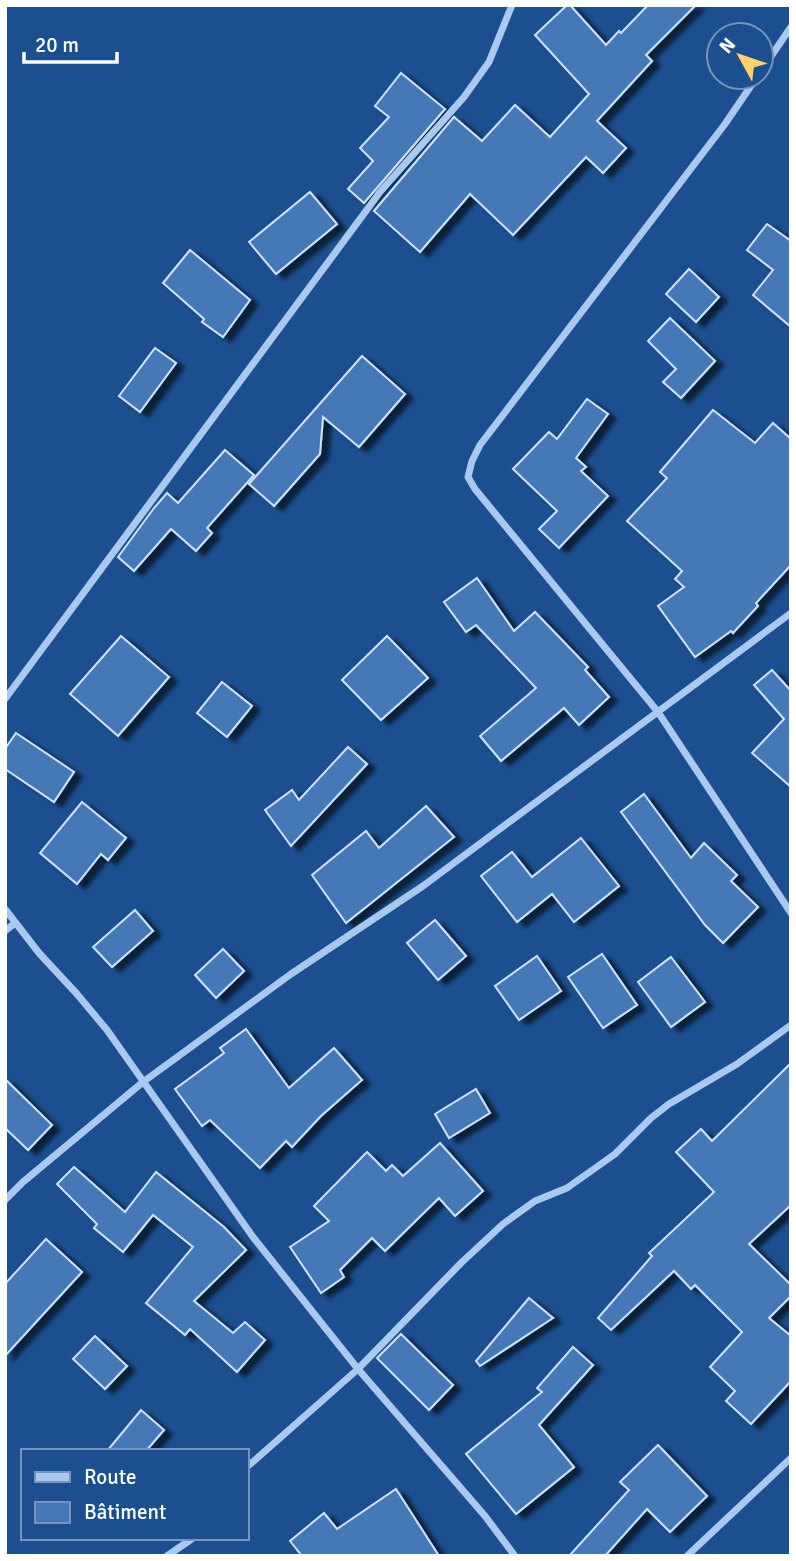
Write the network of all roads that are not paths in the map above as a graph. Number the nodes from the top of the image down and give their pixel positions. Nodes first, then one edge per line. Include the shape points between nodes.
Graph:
1 (513, 5) edge
2 (791, 27) edge
3 (775, 50) edge
4 (748, 91) edge
5 (791, 613) edge
6 (5, 699) edge
7 (658, 712) junction
8 (5, 909) edge
9 (791, 913) edge
10 (15, 923) junction
11 (5, 931) edge
12 (791, 1025) edge
13 (143, 1083) junction
14 (5, 1200) edge
15 (358, 1369) junction
16 (791, 1458) edge
17 (248, 1466) edge
18 (190, 1540) edge
19 (167, 1556) edge
20 (514, 1556) edge
21 (687, 1556) edge

1 - 6 street via 489,62 464,97 380,192
2 - 3 street
4 - 7 street via 480,444 468,477
5 - 7 street
7 - 9 street
7 - 13 street via 424,886 291,974
8 - 10 street
10 - 11 street
10 - 13 street via 78,994
12 - 15 street via 669,1104 615,1154 577,1181 535,1201 503,1224
13 - 14 street
13 - 15 street via 253,1237
15 - 17 street
15 - 20 street
16 - 21 street
18 - 19 street

